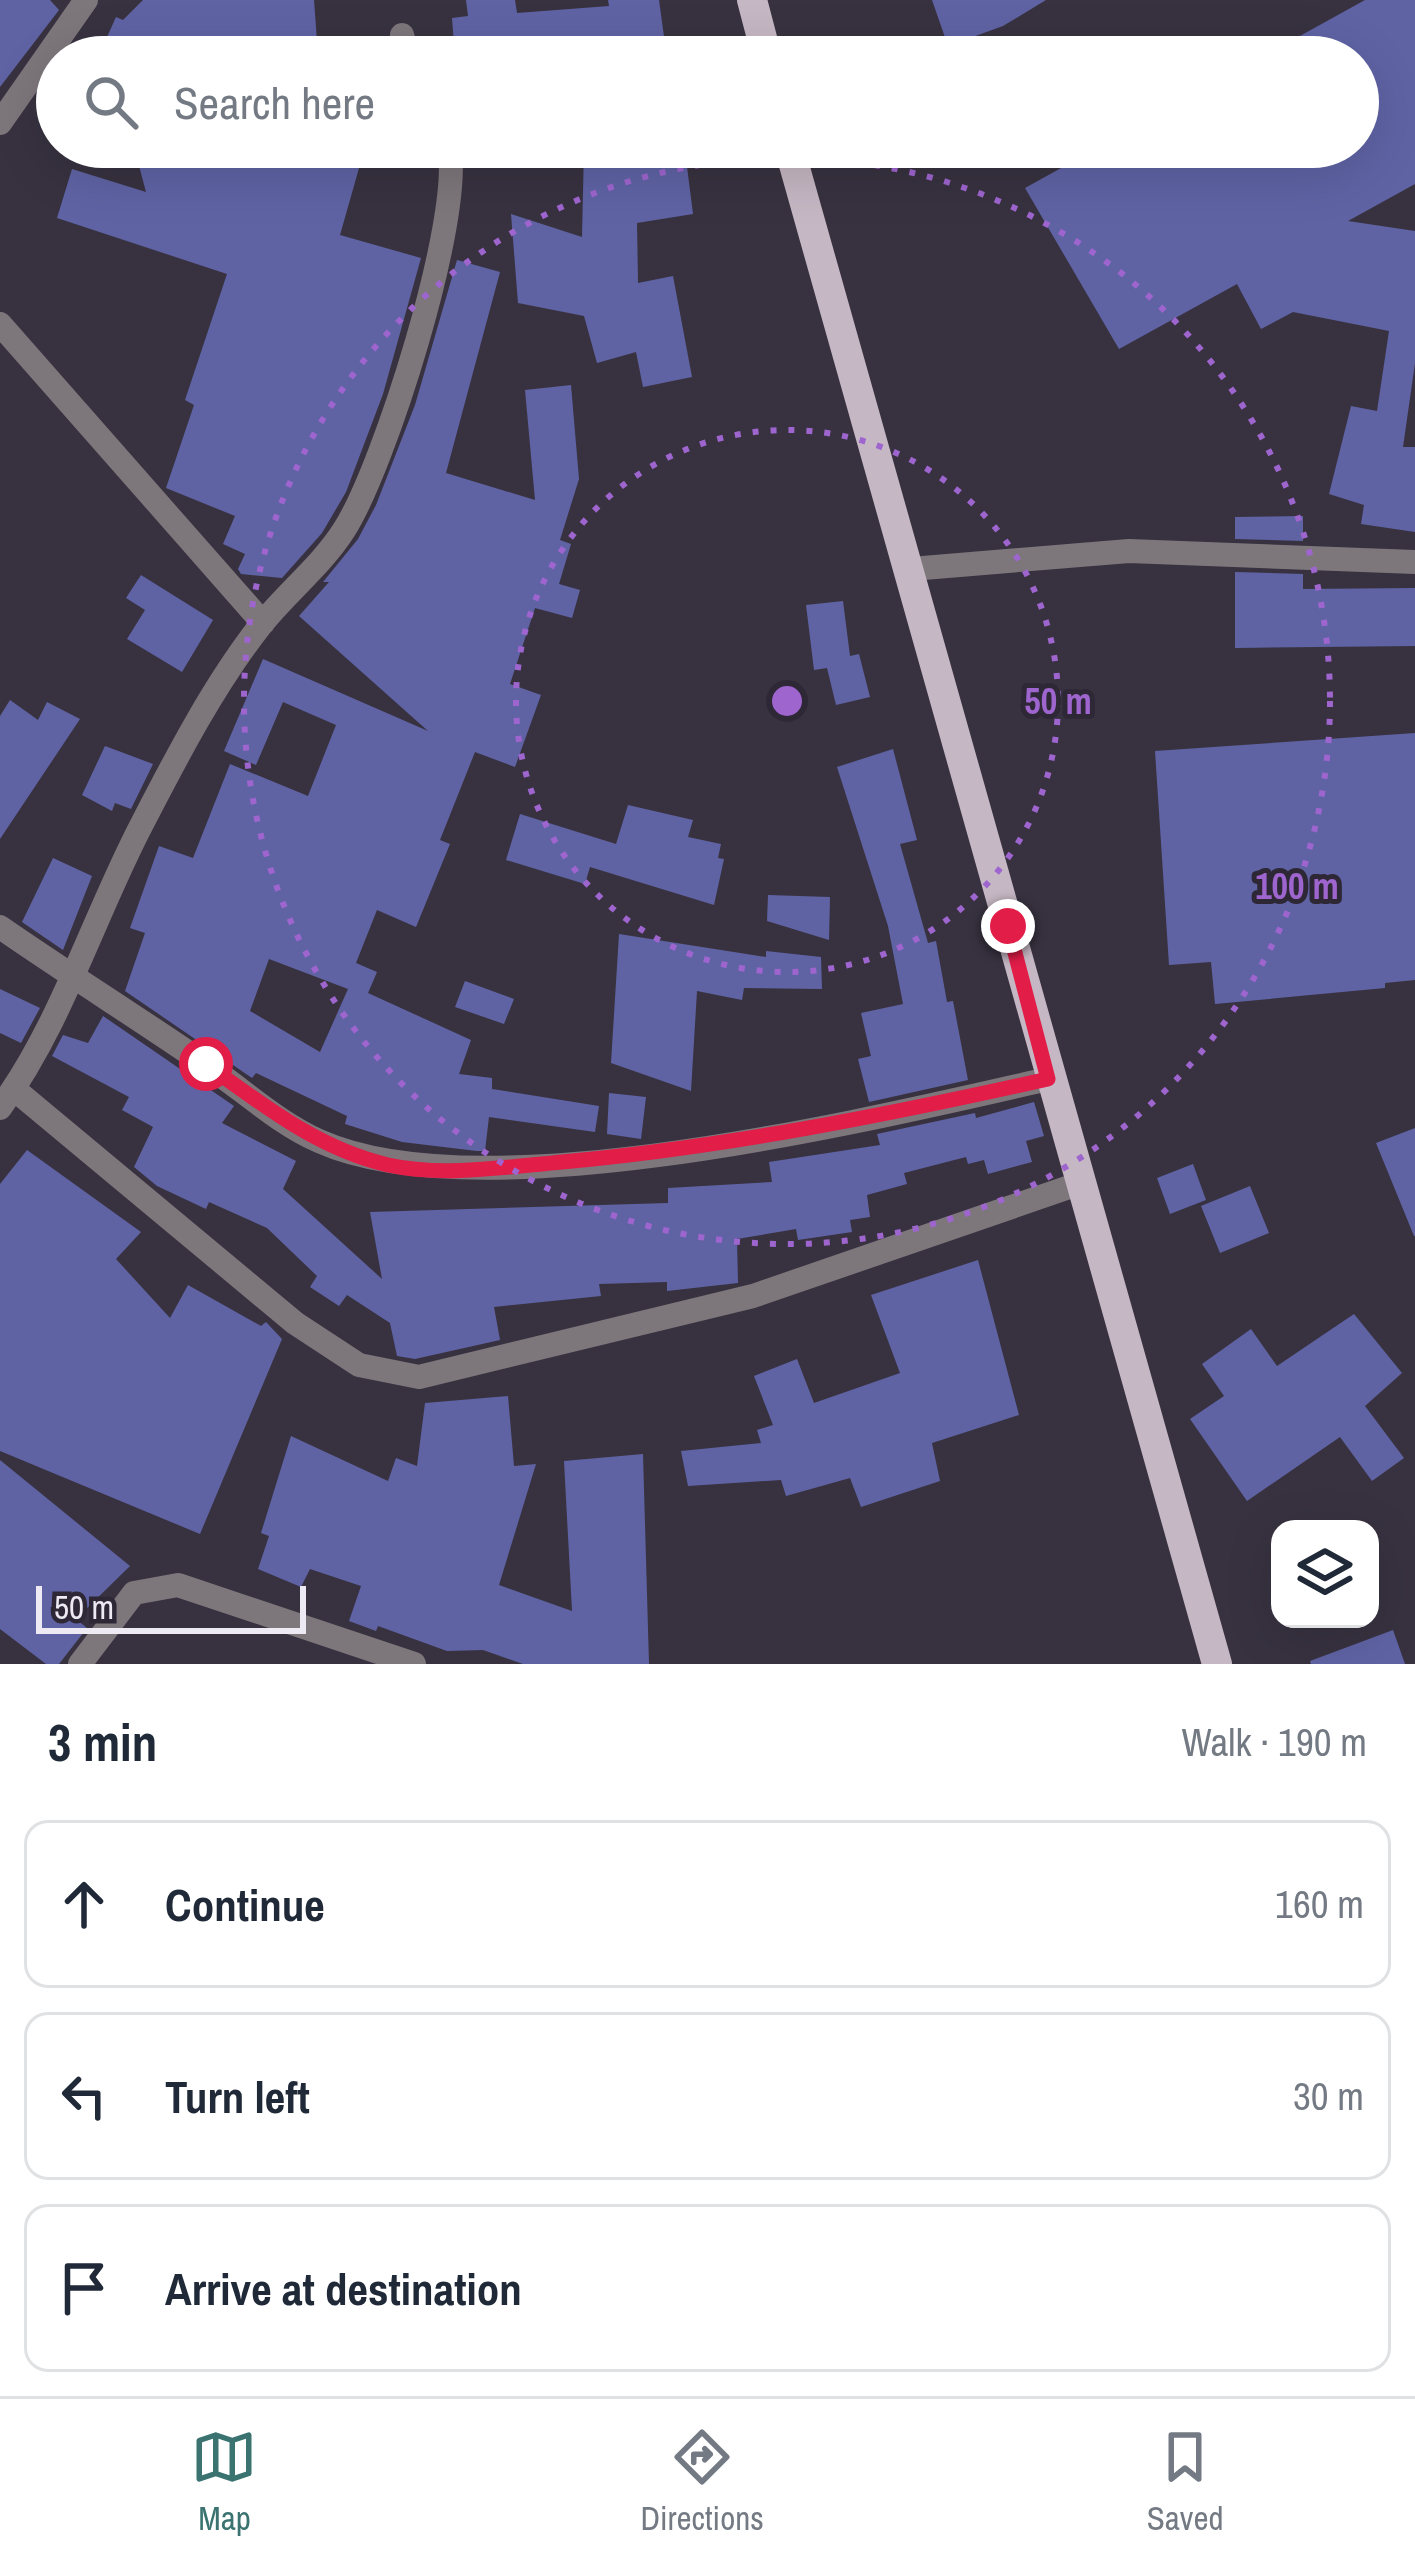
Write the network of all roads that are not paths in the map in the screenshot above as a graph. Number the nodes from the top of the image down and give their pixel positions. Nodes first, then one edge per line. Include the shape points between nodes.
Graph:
1 (86, 0) edge
2 (752, 0) edge
3 (61, 36) edge
4 (761, 36) edge
5 (36, 72) edge
6 (0, 123) edge
7 (452, 168) edge
8 (795, 168) edge
9 (0, 324) edge
10 (1415, 562) edge
11 (911, 569) junction
12 (263, 622) junction
13 (0, 927) edge
14 (70, 975) junction
15 (1048, 1079) junction
16 (7, 1098) edge
17 (1082, 1183) junction
18 (80, 1664) edge
19 (414, 1664) edge
20 (1217, 1664) edge

1 - 3 street
2 - 4 main road
5 - 6 street
7 - 12 street via 440,263 359,506
8 - 11 main road
9 - 12 street
10 - 11 street via 1129,551
11 - 15 main road
12 - 14 street via 142,822
13 - 14 street
14 - 15 street via 317,1141 389,1165 445,1170 655,1154
14 - 16 street
15 - 17 main road
16 - 17 street via 295,1323 359,1365 419,1378 753,1296
17 - 20 main road
18 - 19 street via 134,1593 178,1585

